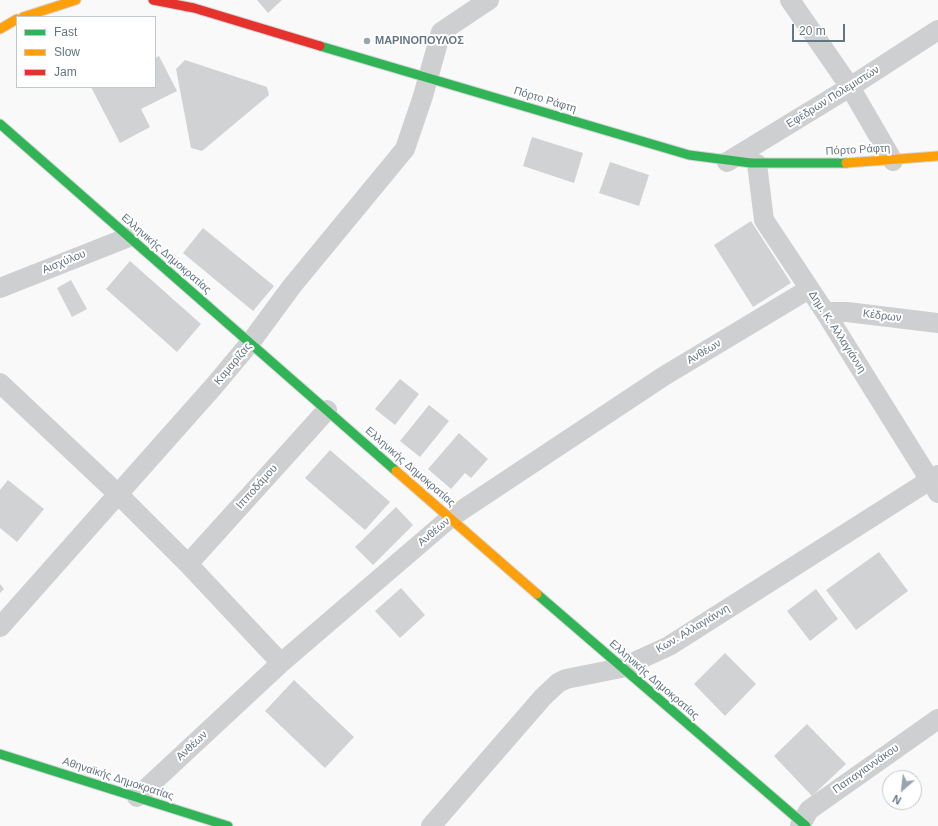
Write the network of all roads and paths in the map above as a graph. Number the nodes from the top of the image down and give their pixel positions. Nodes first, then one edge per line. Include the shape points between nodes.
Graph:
1 (76, 0) edge
2 (154, 0) edge
3 (489, 0) edge
4 (790, 0) edge
5 (26, 16) edge
6 (16, 20) edge
7 (0, 29) edge
8 (938, 30) edge
9 (428, 77) junction
10 (850, 87) junction
11 (0, 124) edge
12 (938, 156) edge
13 (893, 161) junction
14 (727, 162) junction
15 (757, 164) junction
16 (129, 237) junction
17 (0, 288) edge
18 (809, 289) junction
19 (825, 312) junction
20 (938, 323) edge
21 (250, 343) junction
22 (0, 384) edge
23 (327, 410) junction
24 (935, 483) edge
25 (118, 495) junction
26 (450, 518) junction
27 (188, 564) junction
28 (0, 627) edge
29 (281, 662) junction
30 (621, 668) junction
31 (938, 719) edge
32 (0, 754) edge
33 (137, 797) junction
34 (803, 825) edge
35 (228, 826) edge
36 (431, 826) edge

1 - 5 main road
2 - 9 main road, Πόρτο Ράφτη via 194,8
3 - 9 street, Καμαρίζας via 441,32
4 - 10 street
6 - 7 main road
8 - 10 street, Εφέδρων Πολεμιστών
9 - 14 main road, Πόρτο Ράφτη via 679,152
9 - 21 street, Καμαρίζας via 405,149 292,286
10 - 13 street
10 - 14 street, Εφέδρων Πολεμιστών
11 - 16 main road, Ελληνικής Δημοκρατίας
12 - 13 main road, Πόρτο Ράφτη
13 - 15 main road, Πόρτο Ράφτη via 848,164
14 - 15 main road, Πόρτο Ράφτη
15 - 18 street, Δημ. Κ. Αλλαγιάννη via 764,220
16 - 17 street, Αισχύλου
16 - 21 main road, Ελληνικής Δημοκρατίας
18 - 19 street, Δημ. Κ. Αλλαγιάννη
18 - 26 street, Ανθέων via 664,376
19 - 20 street, Κέδρων via 847,312
19 - 24 street, Δημ. Κ. Αλλαγιάννη
21 - 23 main road, Ελληνικής Δημοκρατίας
21 - 25 street, Καμαρίζας
22 - 25 street
23 - 26 main road, Ελληνικής Δημοκρατίας
23 - 27 street, Ιπποδάμου
24 - 30 street, Κων. Αλλαγιάννη via 669,646
25 - 27 street
25 - 28 street, Καμαρίζας
26 - 29 street, Ανθέων
26 - 30 main road, Ελληνικής Δημοκρατίας
27 - 29 street
29 - 33 street, Ανθέων
30 - 34 main road, Ελληνικής Δημοκρατίας
30 - 36 street, Κων. Αλλαγιάννη via 566,678 558,682
31 - 34 street, Παπαγιαννάκου via 809,810
32 - 33 main road, Αθηναϊκής Δημοκρατίας
33 - 35 main road, Αθηναϊκής Δημοκρατίας

